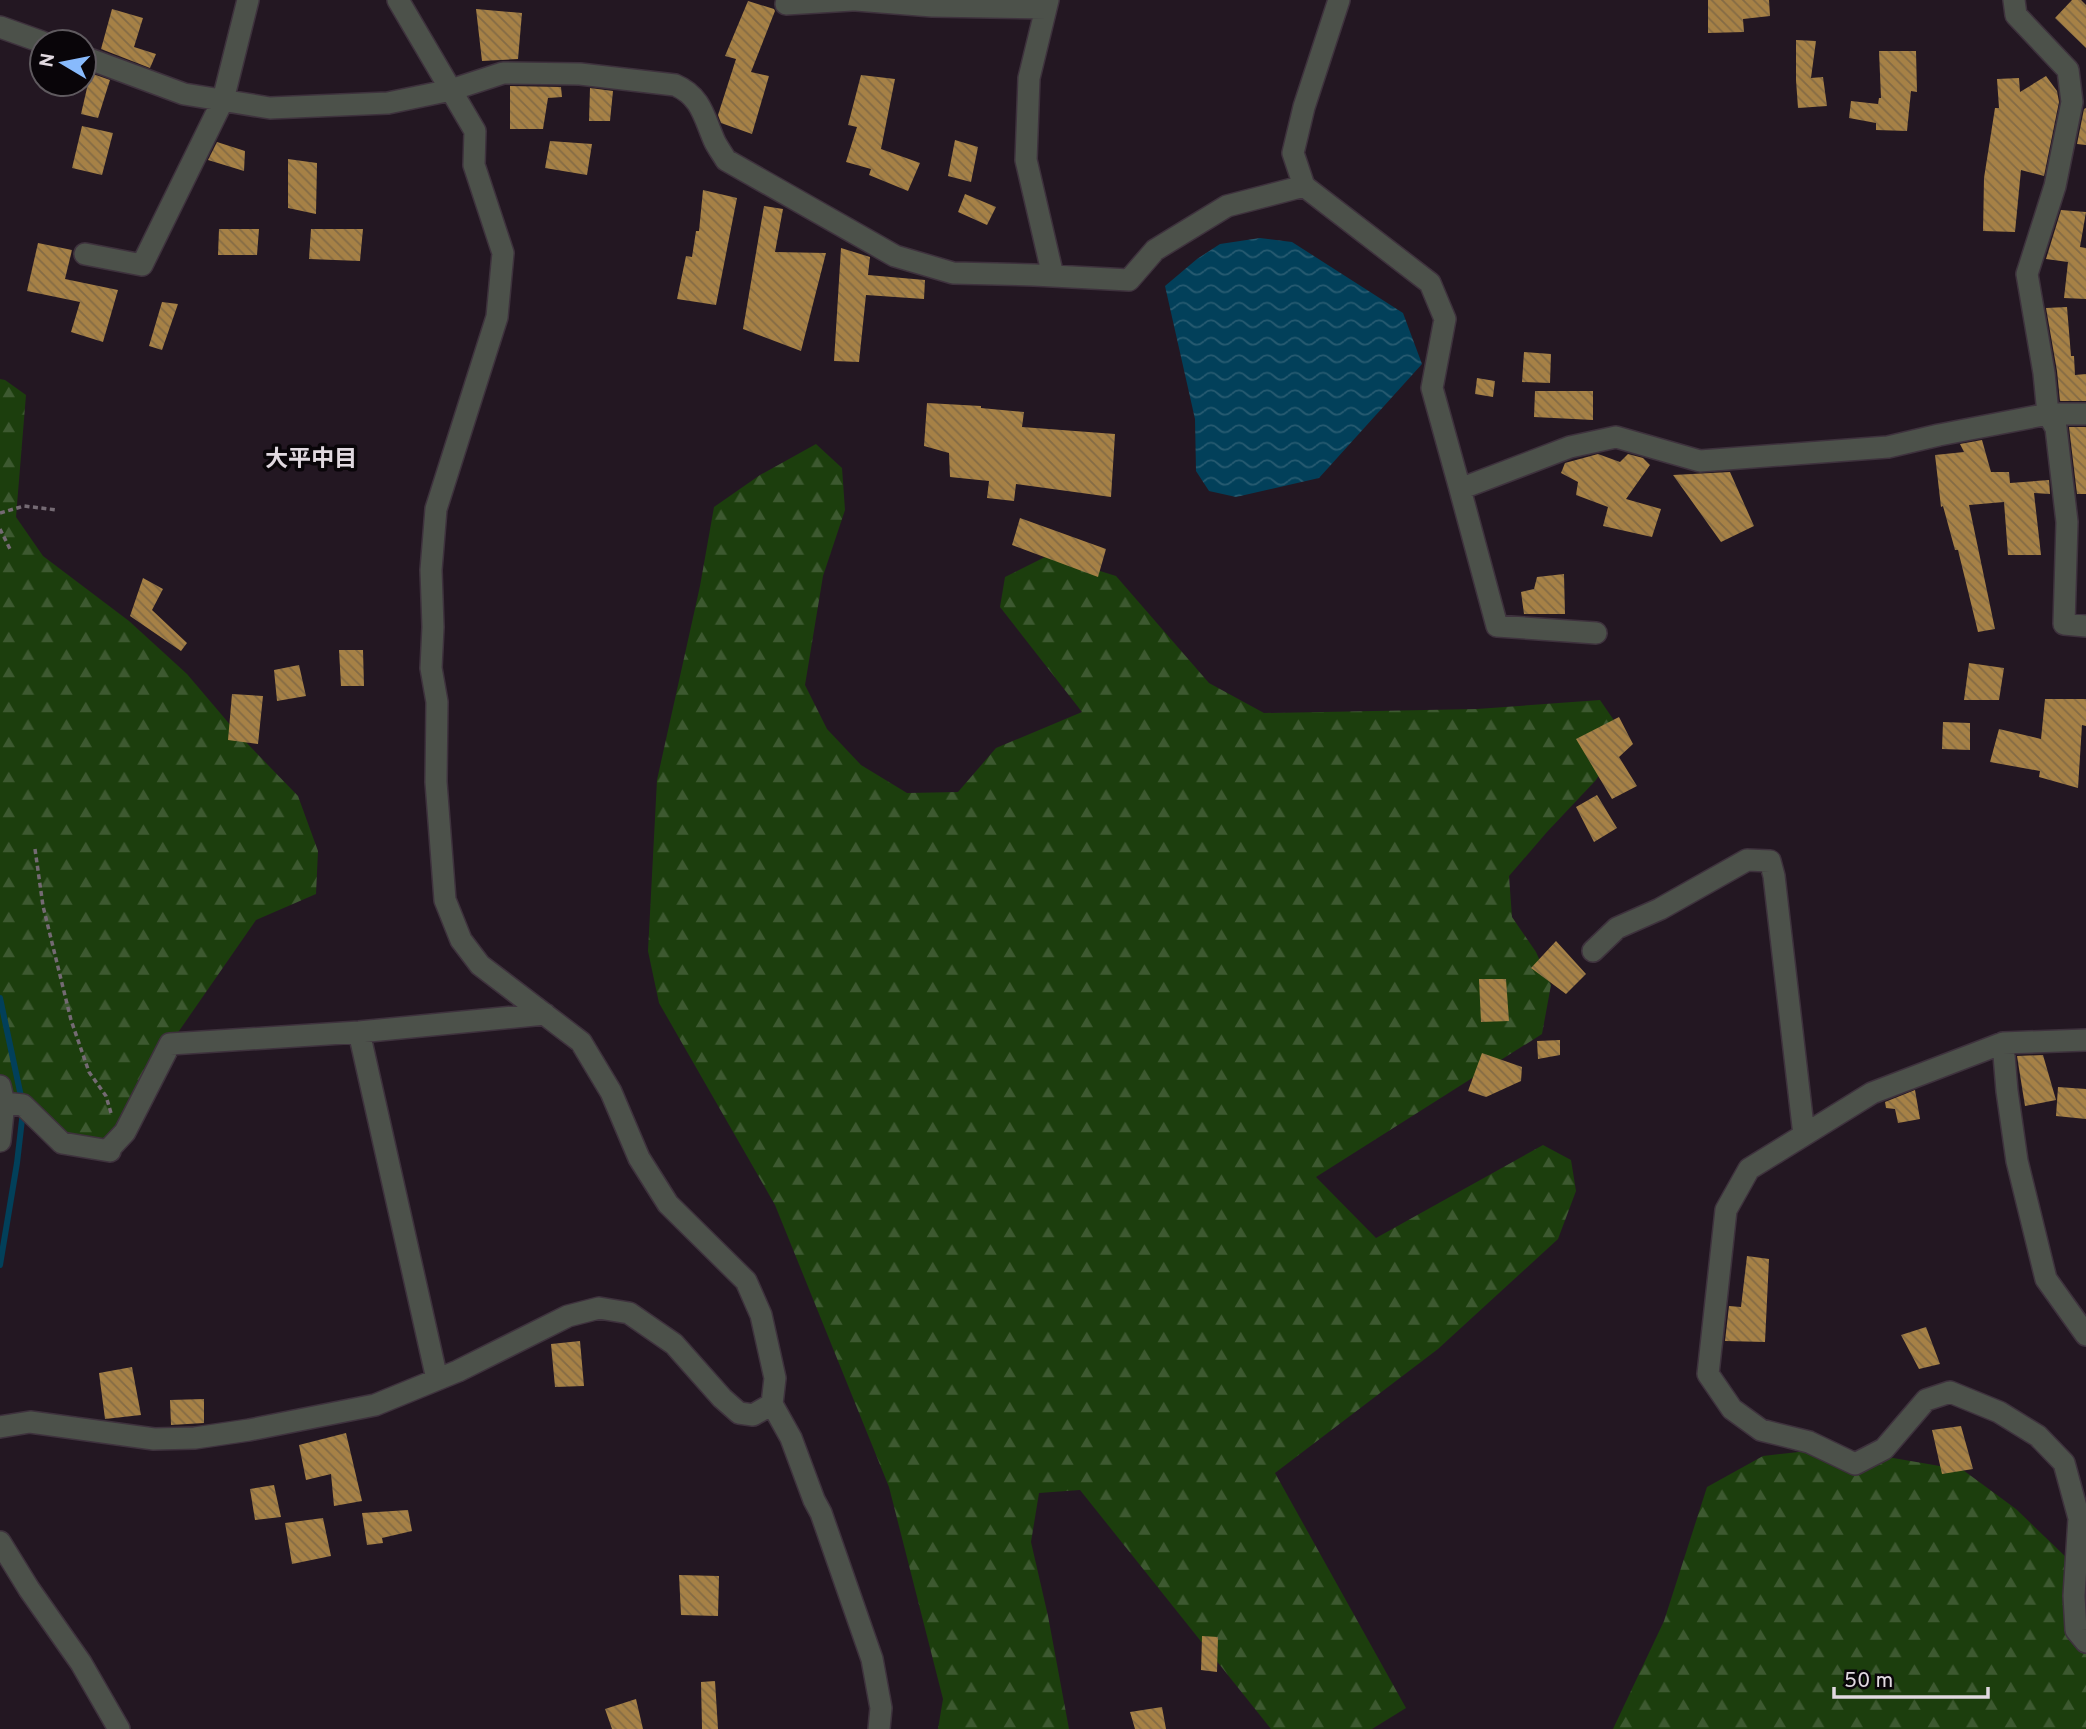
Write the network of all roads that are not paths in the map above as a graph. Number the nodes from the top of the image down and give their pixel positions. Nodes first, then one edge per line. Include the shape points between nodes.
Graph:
1 (248, 0) edge
2 (398, 0) edge
3 (854, 0) edge
4 (1339, 0) edge
5 (2014, 0) edge
6 (786, 4) dead end
7 (1047, 4) edge
8 (0, 27) edge
9 (28, 37) edge
10 (98, 62) edge
11 (451, 90) junction
12 (223, 100) junction
13 (1304, 186) junction
14 (85, 254) dead end
15 (1054, 276) junction
16 (2048, 414) junction
17 (2086, 414) edge
18 (1460, 489) junction
19 (2086, 626) edge
20 (1597, 633) dead end
21 (1593, 951) dead end
22 (545, 1014) junction
23 (359, 1032) junction
24 (2086, 1040) edge
25 (2003, 1043) junction
26 (2, 1094) edge
27 (1804, 1135) junction
28 (0, 1141) edge
29 (2086, 1335) edge
30 (437, 1379) junction
31 (772, 1404) junction
32 (0, 1427) edge
33 (0, 1542) edge
34 (2086, 1642) edge
35 (119, 1729) edge
36 (879, 1729) edge

1 - 12 street
2 - 11 street
3 - 6 street
3 - 7 street via 932,6
4 - 13 street via 1293,153
5 - 16 street via 2016,15 2068,69 2073,102 2055,186 2027,274
7 - 15 street via 1029,78 1026,160
8 - 9 street
10 - 12 street via 184,94
11 - 12 street via 388,103 270,108
11 - 15 street via 503,73 580,74 676,85 689,91 702,110 726,160 895,256 953,273
11 - 22 street via 475,131 474,165 503,253 497,317 436,509 431,668 445,900 461,940 480,965
12 - 14 street via 142,265
13 - 15 street via 1227,206 1155,250 1129,280
13 - 18 street via 1430,283 1445,319 1433,388
16 - 17 street
16 - 18 street via 1888,447 1700,461 1616,437 1570,447
16 - 19 street via 2056,428 2067,522 2064,624
18 - 20 street via 1497,626
21 - 27 street via 1617,928 1746,860 1770,862
22 - 23 street
22 - 31 street via 581,1042 611,1092 639,1158 668,1204 746,1281 761,1315 775,1378
23 - 26 street via 170,1044 125,1132 110,1151 62,1143 23,1105
23 - 30 street
24 - 25 street
25 - 27 street via 1872,1093
25 - 29 street via 2017,1161 2046,1279
26 - 28 street
27 - 34 street via 1749,1169 1726,1210 1708,1374 1732,1409 1761,1430 1809,1442 1855,1464 1884,1448 1926,1400 1950,1392 1999,1412 2038,1436 2064,1463 2079,1518 2074,1596 2076,1630
30 - 31 street via 568,1316 599,1308 629,1313 674,1344 739,1413 753,1415
30 - 32 street via 375,1405 195,1438 154,1439 30,1422
31 - 36 street via 821,1513 872,1659 881,1708
33 - 35 street

